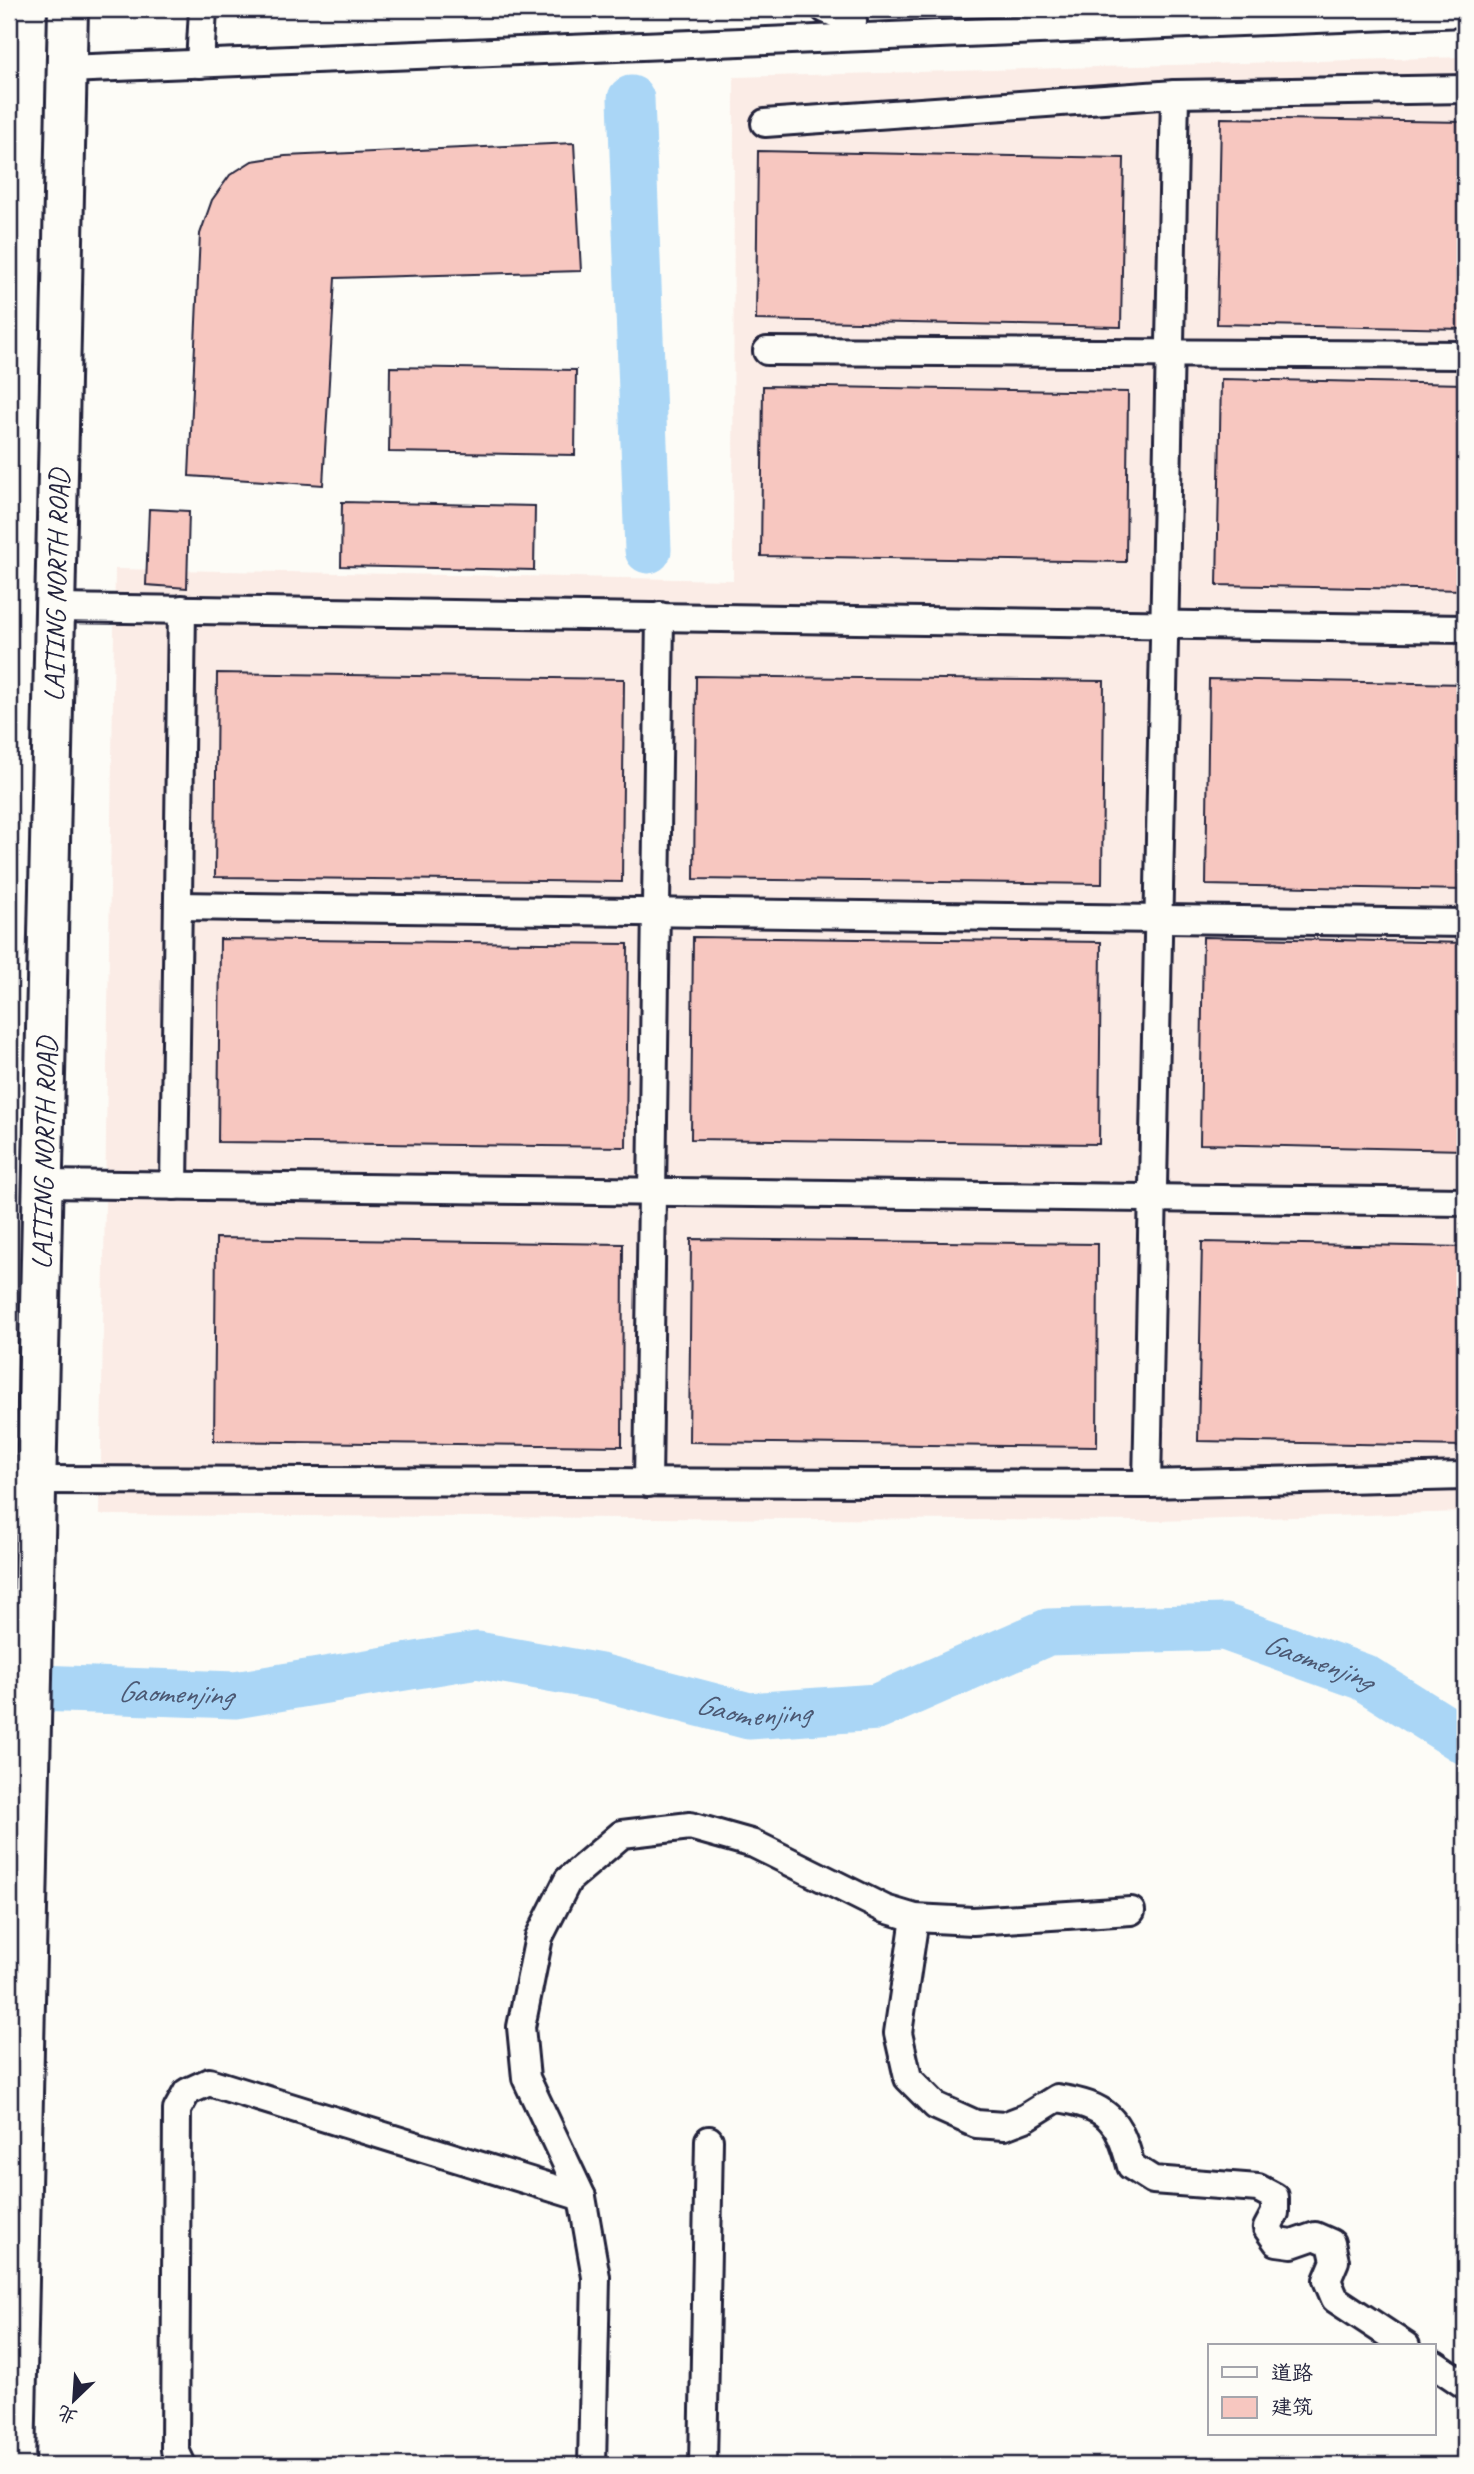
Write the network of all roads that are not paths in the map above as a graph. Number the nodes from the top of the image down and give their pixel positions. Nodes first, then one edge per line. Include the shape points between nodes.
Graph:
1 (68, 9) edge
2 (203, 9) edge
3 (825, 9) edge
4 (1465, 13) edge
5 (853, 23) edge
6 (200, 64) junction
7 (67, 69) junction
8 (1465, 89) edge
9 (1175, 94) junction
10 (765, 122) dead end
11 (767, 351) dead end
12 (1170, 353) junction
13 (1465, 355) edge
14 (55, 608) junction
15 (182, 609) junction
16 (660, 617) junction
17 (1165, 624) junction
18 (1465, 629) edge
19 (178, 905) junction
20 (655, 912) junction
21 (1159, 919) junction
22 (1465, 923) edge
23 (43, 1184) junction
24 (174, 1186) junction
25 (652, 1192) junction
26 (1153, 1198) junction
27 (1465, 1202) edge
28 (1465, 1476) edge
29 (36, 1480) junction
30 (648, 1483) junction
31 (1147, 1485) junction
32 (1131, 1911) dead end
33 (915, 1918) junction
34 (709, 2140) dead end
35 (582, 2197) junction
36 (1403, 2344) edge
37 (1436, 2365) edge
38 (1465, 2385) edge
39 (15, 2465) edge
40 (182, 2465) edge
41 (592, 2465) edge
42 (702, 2465) edge

1 - 7 street, LAITING NORTH ROAD
2 - 6 lane
3 - 5 lane
4 - 5 lane
5 - 6 lane
6 - 7 lane
7 - 14 street, LAITING NORTH ROAD
8 - 9 lane
9 - 10 lane
9 - 12 lane
11 - 12 lane
12 - 13 lane
12 - 17 lane
14 - 15 lane
14 - 23 street, LAITING NORTH ROAD
15 - 16 lane
15 - 19 lane
16 - 17 lane
16 - 20 lane
17 - 18 lane
17 - 21 lane
19 - 20 lane
19 - 24 lane
20 - 21 lane
20 - 25 lane
21 - 22 lane
21 - 26 lane
23 - 24 lane
23 - 29 street, LAITING NORTH ROAD
24 - 25 lane
25 - 26 lane
25 - 30 lane
26 - 27 lane
26 - 31 lane
28 - 31 lane
29 - 30 lane
29 - 39 street, LAITING NORTH ROAD
30 - 31 lane
32 - 33 lane via 973,1921
33 - 35 lane via 885,1909 754,1844 690,1826 622,1835 568,1880 539,1937 521,2027 526,2078
33 - 36 lane via 898,2033 908,2078 936,2106 976,2124 1004,2126 1057,2098 1082,2102 1105,2113 1121,2132 1130,2166 1153,2180 1258,2188 1275,2197 1275,2213 1267,2228 1277,2242 1292,2244 1315,2236 1331,2243 1335,2260 1327,2280 1335,2299
34 - 42 lane
35 - 40 lane via 209,2082 187,2092 177,2110 175,2450
35 - 41 lane via 596,2277
37 - 38 lane

